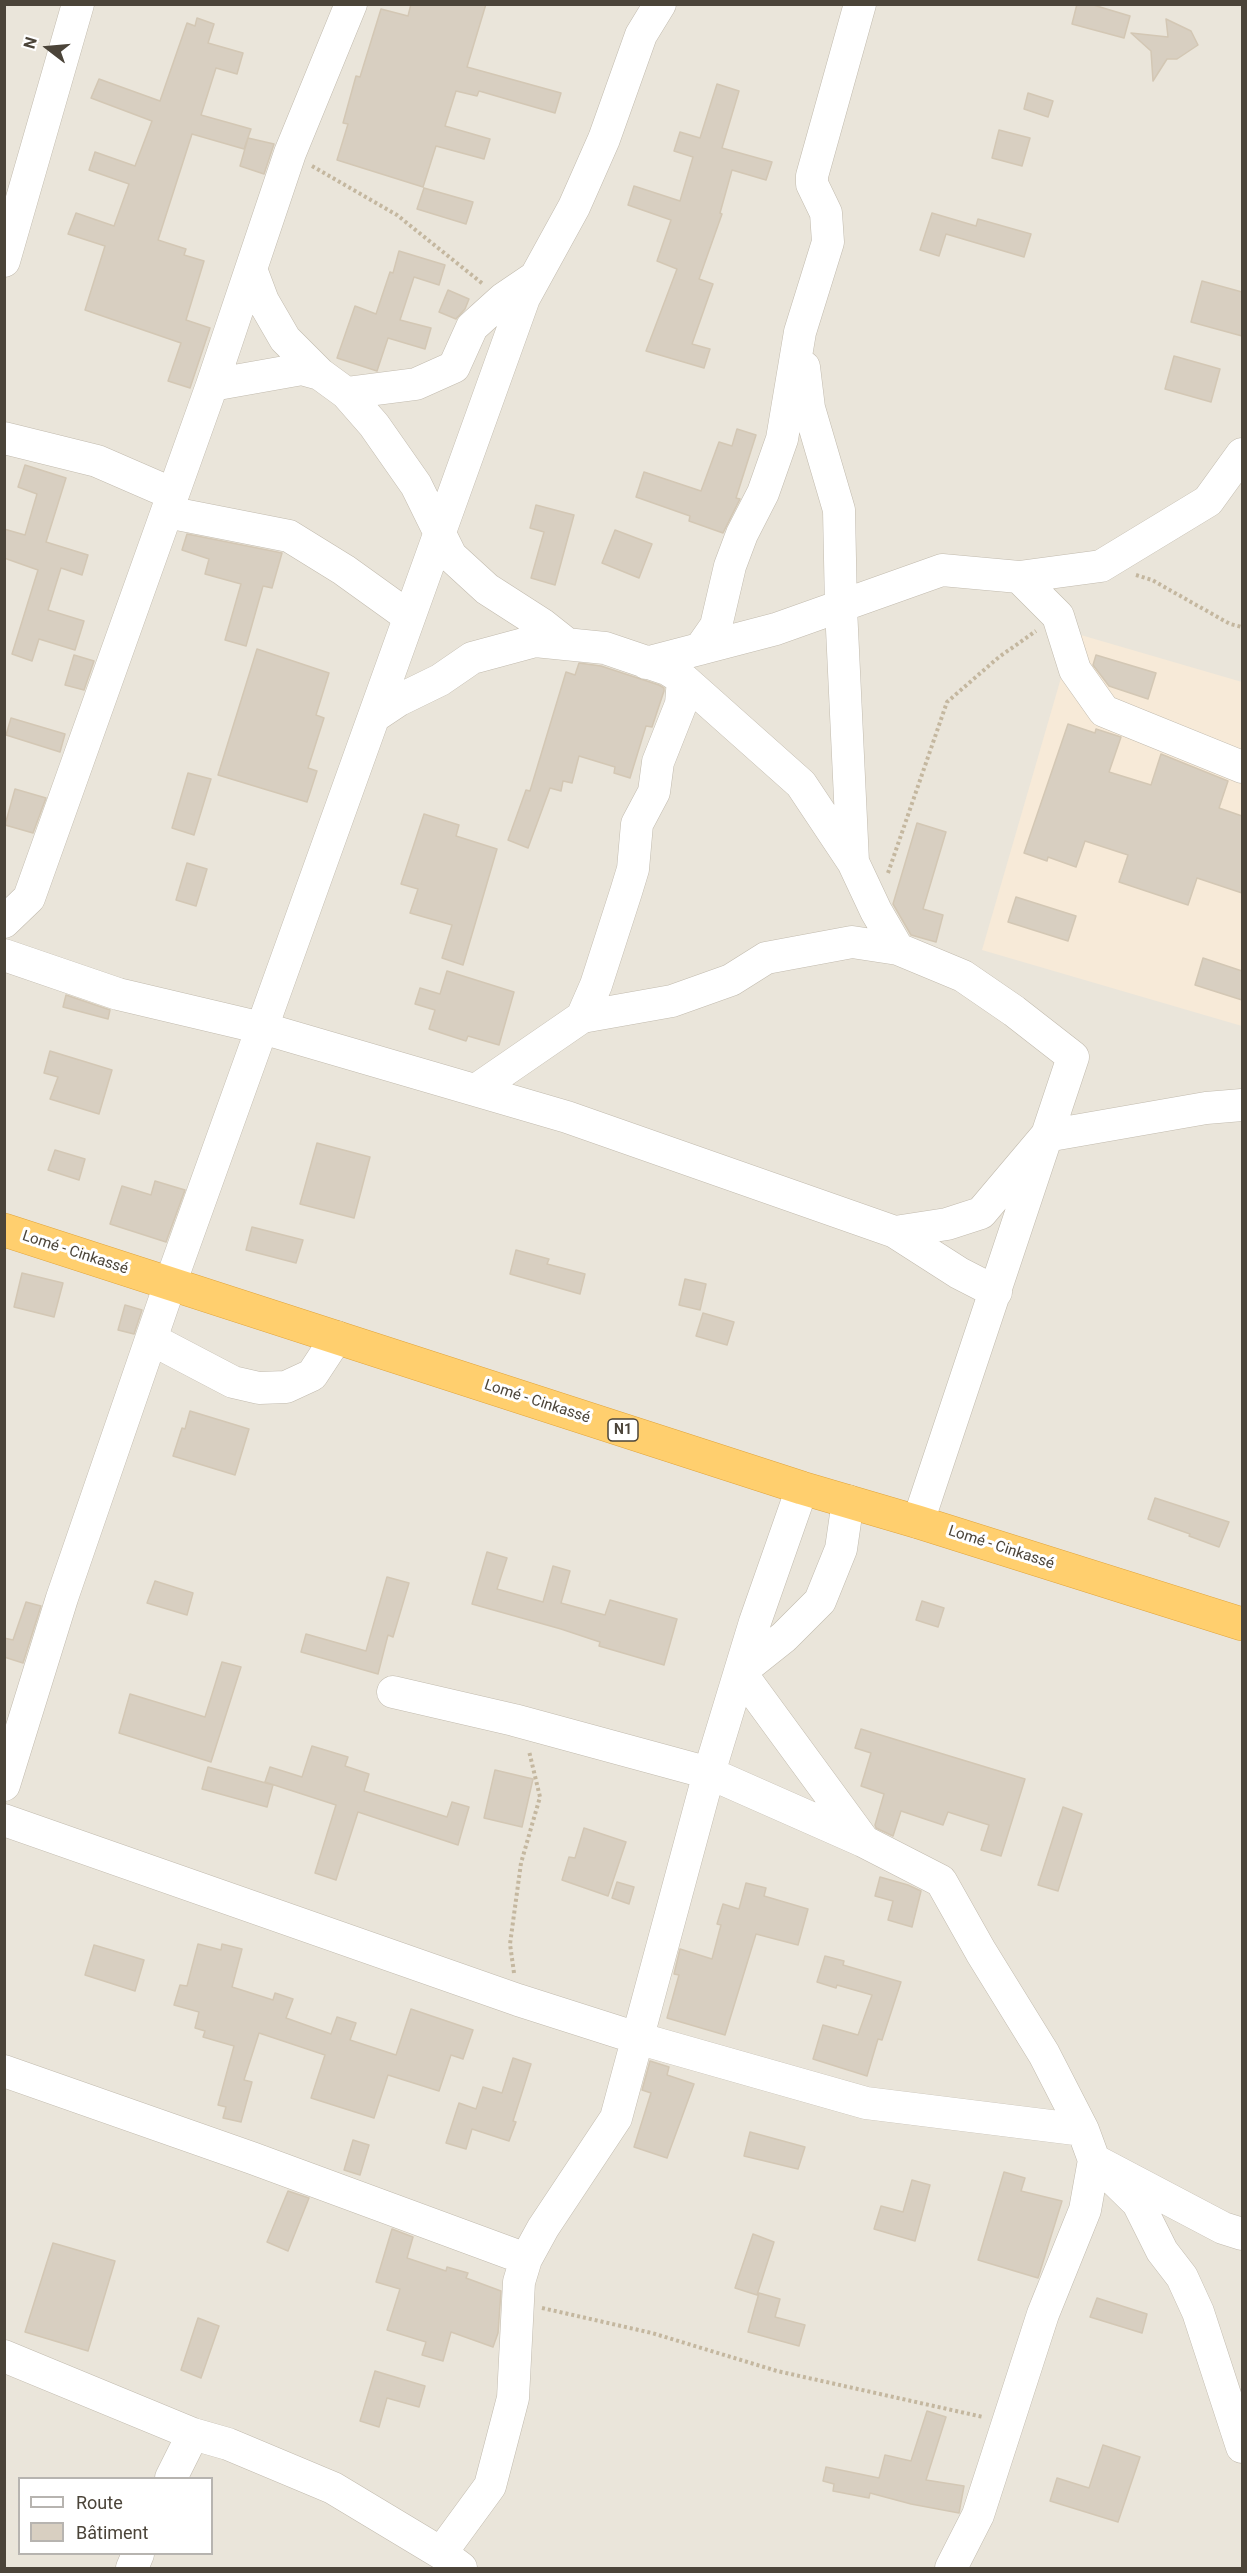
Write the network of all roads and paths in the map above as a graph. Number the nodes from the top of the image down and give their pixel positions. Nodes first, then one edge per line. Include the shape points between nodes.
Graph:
1 (78, 4) edge
2 (351, 4) edge
3 (660, 4) edge
4 (860, 4) edge
5 (290, 153) junction
6 (6, 248) edge
7 (251, 269) junction
8 (534, 278) junction
9 (503, 298) junction
10 (800, 332) junction
11 (320, 374) junction
12 (212, 385) junction
13 (346, 393) junction
14 (4, 438) edge
15 (1242, 454) edge
16 (170, 503) junction
17 (439, 529) junction
18 (1101, 566) junction
19 (1019, 577) junction
20 (841, 608) junction
21 (408, 616) junction
22 (1058, 616) junction
23 (1242, 627) edge
24 (567, 644) junction
25 (700, 649) junction
26 (646, 663) junction
27 (683, 679) junction
28 (375, 716) junction
29 (1242, 767) edge
30 (853, 862) junction
31 (876, 911) junction
32 (4, 922) edge
33 (898, 949) junction
34 (4, 955) edge
35 (582, 1017) junction
36 (262, 1028) junction
37 (476, 1090) junction
38 (1242, 1105) edge
39 (1046, 1136) junction
40 (4, 1230) edge
41 (895, 1232) junction
42 (170, 1284) junction
43 (996, 1292) junction
44 (337, 1337) junction
45 (151, 1339) junction
46 (802, 1488) junction
47 (848, 1502) junction
48 (918, 1522) junction
49 (1242, 1624) edge
50 (740, 1672) junction
51 (393, 1692) dead end
52 (514, 1720) junction
53 (709, 1773) junction
54 (4, 1785) edge
55 (4, 1820) edge
56 (863, 1841) junction
57 (518, 2000) junction
58 (637, 2038) junction
59 (4, 2071) edge
60 (1083, 2130) junction
61 (1094, 2160) junction
62 (1242, 2234) edge
63 (526, 2259) junction
64 (518, 2302) junction
65 (4, 2356) edge
66 (1007, 2424) junction
67 (193, 2434) junction
68 (1242, 2447) edge
69 (172, 2477) edge
70 (451, 2561) edge
71 (951, 2568) edge

1 - 6 street
2 - 5 street
3 - 8 street via 641,35 604,139 574,207
4 - 10 street via 812,176 826,213 828,242
5 - 7 street
5 - 9 path via 397,215
7 - 11 street via 262,301 285,339
7 - 12 street
8 - 9 street
8 - 17 street
9 - 13 street via 472,327 454,367 416,384
10 - 20 street via 809,408 839,510
10 - 25 street via 782,439 730,566 716,626
11 - 12 street via 302,369
11 - 13 street
12 - 16 street
13 - 17 street via 416,485
14 - 16 street via 97,461
15 - 18 street via 1208,501
16 - 21 street via 289,536
16 - 32 street via 29,898
17 - 21 street
17 - 24 street via 452,556 467,573
18 - 19 street
18 - 23 path via 1152,580
19 - 20 street via 942,570
19 - 22 street
20 - 25 street
20 - 30 street
21 - 28 street
22 - 29 street via 1075,670 1104,711
22 - 31 path via 999,657 947,702
24 - 26 street via 605,648
24 - 28 street via 535,641 471,658
25 - 26 street
26 - 27 street
27 - 30 street via 801,784
27 - 35 street via 681,704 658,762 654,792 637,825 633,868 626,892
28 - 36 street
30 - 31 street
31 - 33 street
33 - 35 street via 852,942 803,949 766,958 731,980 672,1001
33 - 39 street via 963,976 1073,1057
34 - 36 street via 118,994
35 - 37 street
36 - 37 street
36 - 42 street
37 - 41 street via 567,1117
38 - 39 street
39 - 41 street via 981,1213 947,1224
39 - 43 street
40 - 42 highway, Lomé - Cinkassé / N1
41 - 43 street
42 - 44 highway, Lomé - Cinkassé / N1
42 - 45 street
43 - 48 street
44 - 45 street via 312,1375 286,1387 259,1388 233,1382
44 - 46 highway, Lomé - Cinkassé / N1
45 - 54 street via 62,1598
46 - 47 highway, Lomé - Cinkassé / N1
46 - 50 street
47 - 48 highway, Lomé - Cinkassé / N1
47 - 50 street via 840,1549 820,1601 784,1637
48 - 49 highway, Lomé - Cinkassé / N1
50 - 53 street
50 - 56 street
51 - 52 street
52 - 53 street
52 - 57 path via 531,1756 540,1797 521,1863 510,1944
53 - 56 street
53 - 58 street
55 - 57 street
56 - 60 street via 941,1881 1044,2054
57 - 58 street
58 - 60 street via 866,2103
58 - 63 street via 616,2118
59 - 63 street
60 - 61 street
61 - 62 street via 1213,2223
61 - 66 street via 1085,2210 1043,2314
61 - 68 street via 1138,2203 1162,2251 1182,2277 1198,2312
63 - 64 street
64 - 66 path via 652,2333 777,2371
64 - 70 street via 513,2398 490,2486
65 - 67 street
66 - 71 street via 978,2515
67 - 69 street
67 - 70 street via 228,2444 333,2488

